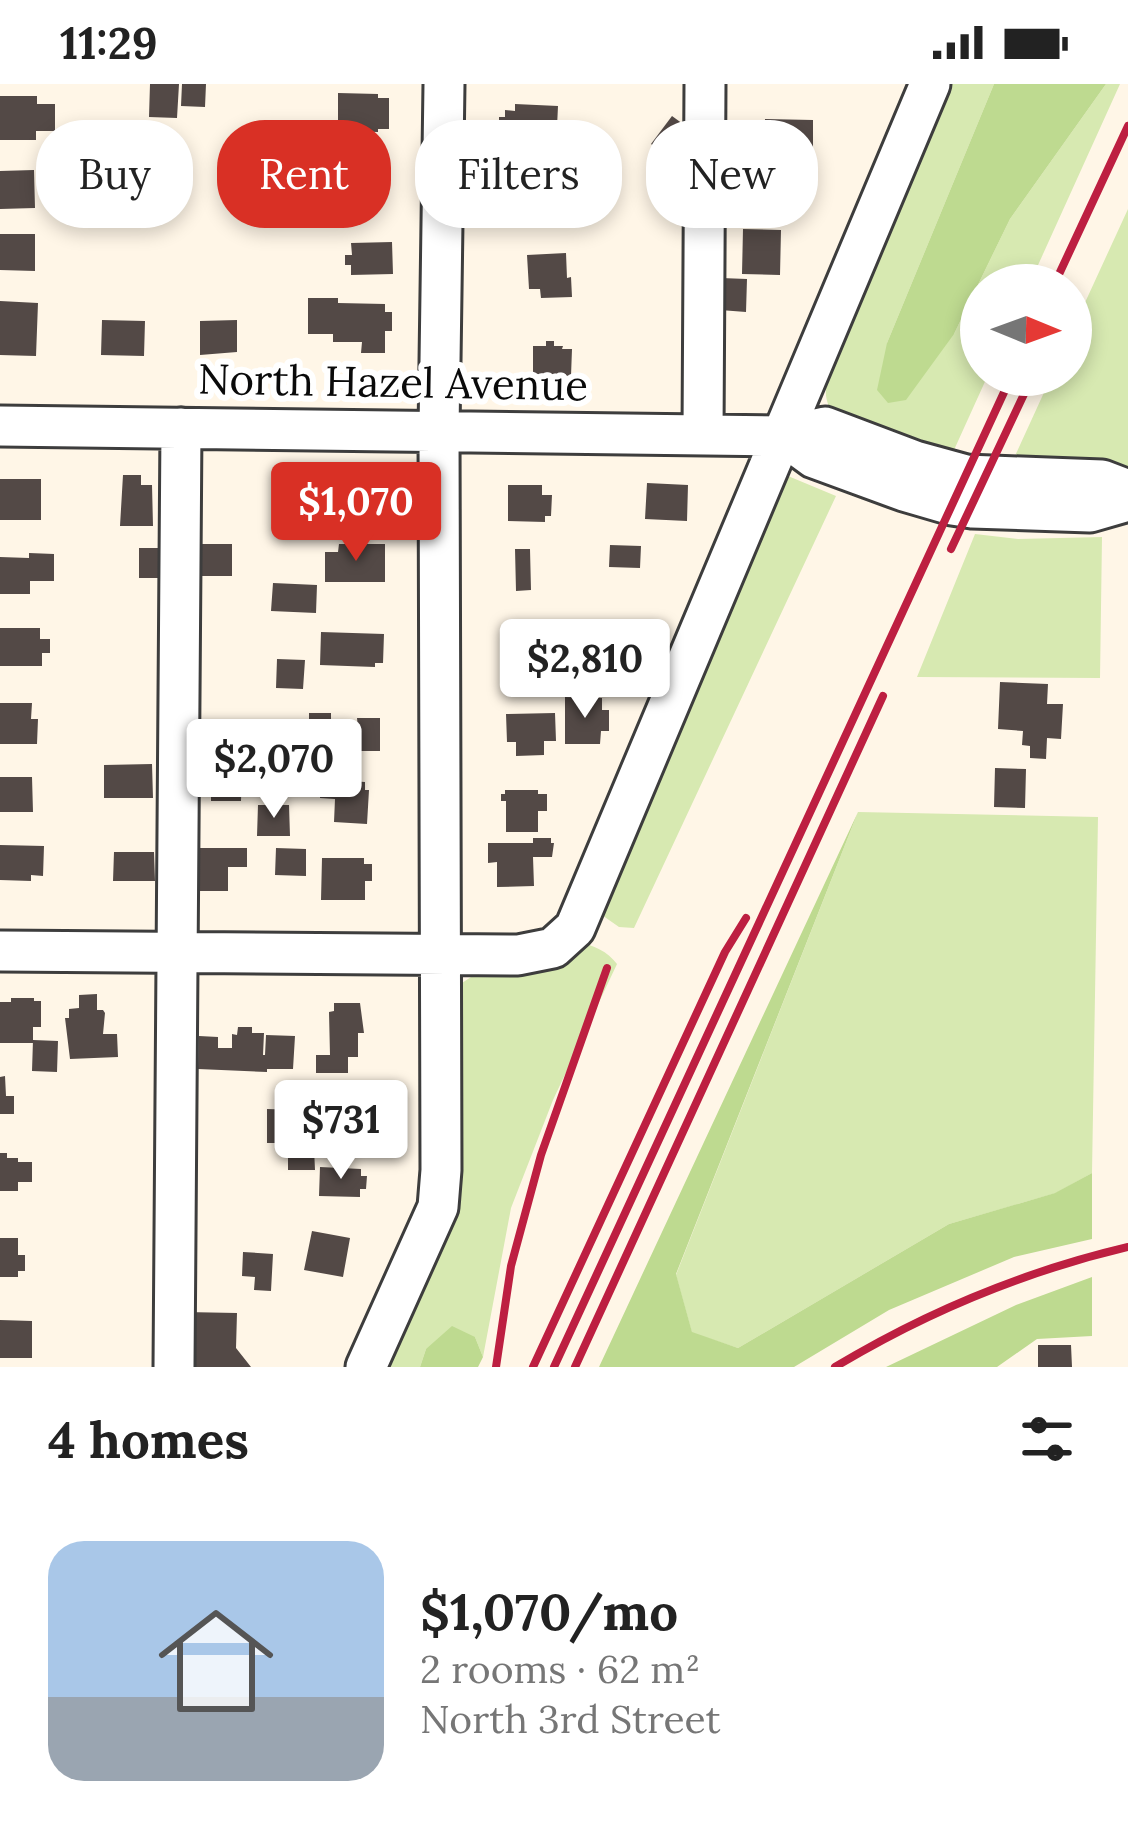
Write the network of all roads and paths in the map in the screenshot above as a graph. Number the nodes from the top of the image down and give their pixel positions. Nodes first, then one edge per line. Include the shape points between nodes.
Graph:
1 (444, 84) edge
2 (705, 84) edge
3 (930, 84) edge
4 (0, 426) edge
5 (181, 428) junction
6 (440, 431) junction
7 (703, 434) junction
8 (784, 436) junction
9 (1128, 490) edge
10 (1128, 501) edge
11 (0, 951) edge
12 (177, 952) junction
13 (439, 955) junction
14 (174, 1367) edge
15 (366, 1367) edge

1 - 6 street
2 - 7 street
3 - 8 street
4 - 5 street, North Hazel Avenue
5 - 6 street, North Hazel Avenue
5 - 12 street
6 - 7 street, North Hazel Avenue
6 - 13 street
7 - 8 street, North Hazel Avenue
8 - 9 street, North Hazel Avenue via 825,427 966,475 1102,480
8 - 10 street, North Hazel Avenue via 814,458 972,508 1090,512
8 - 13 street via 575,928 554,948 532,954
11 - 12 street
12 - 13 street
12 - 14 street
13 - 15 street via 438,1207

